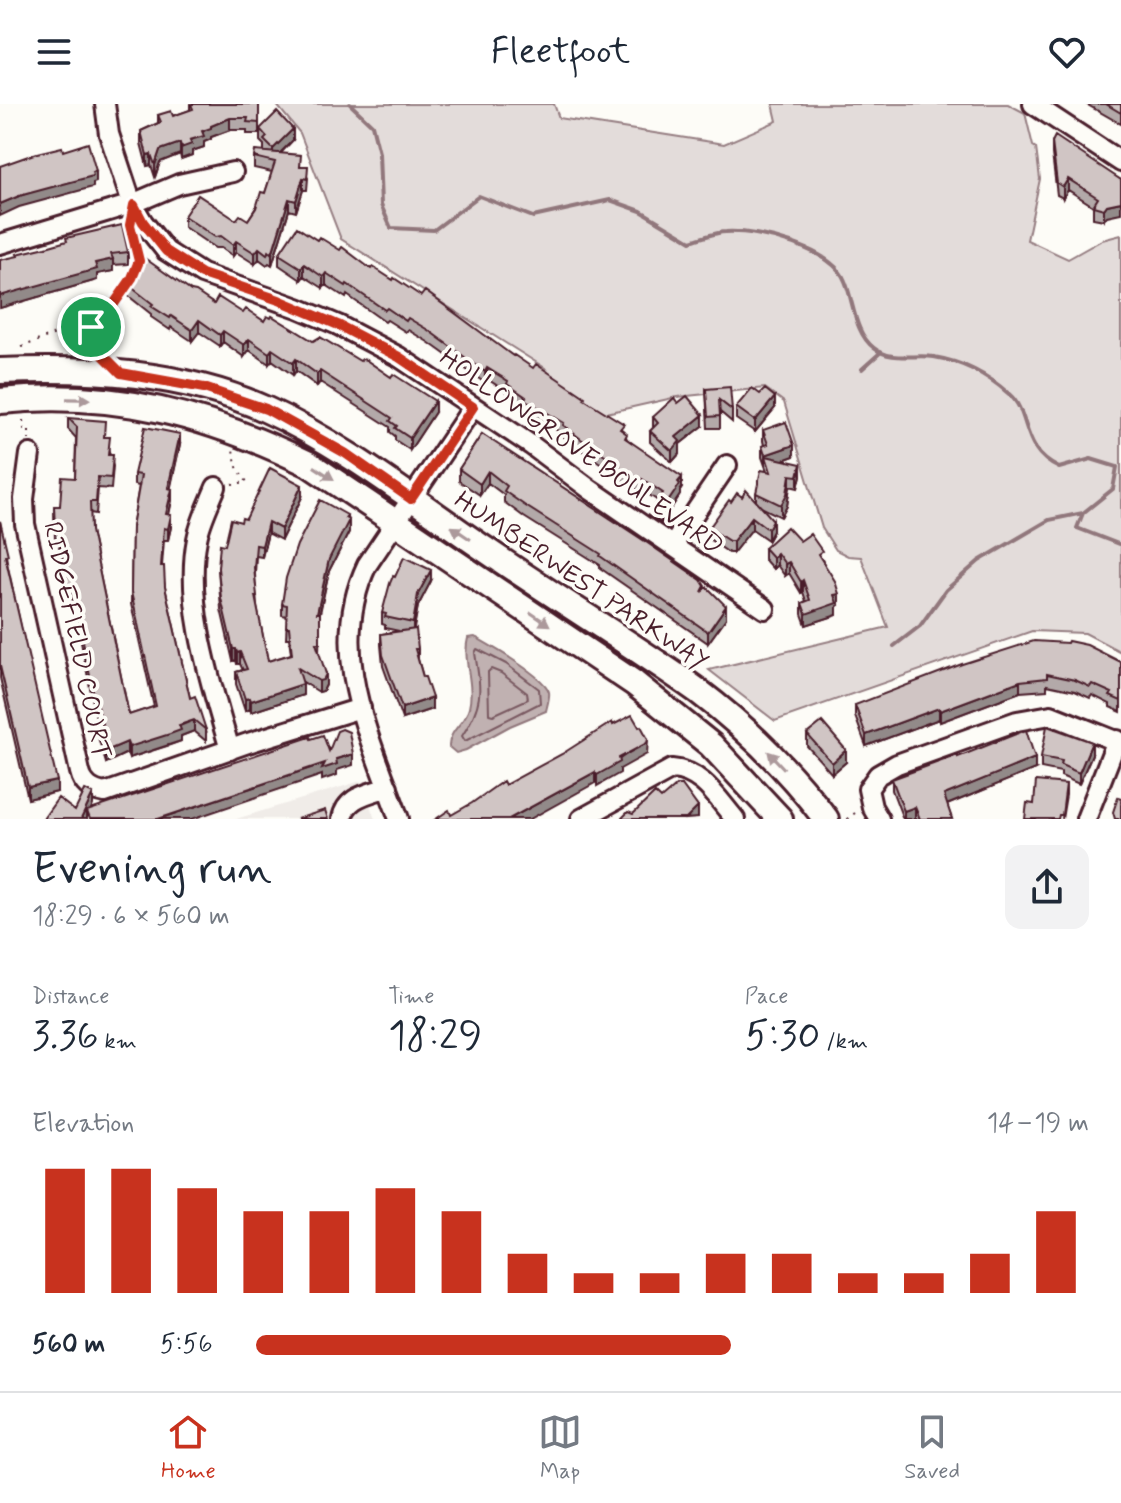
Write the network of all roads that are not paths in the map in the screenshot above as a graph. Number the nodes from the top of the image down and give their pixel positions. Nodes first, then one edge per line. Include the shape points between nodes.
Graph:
1 (105, 104) edge
2 (1033, 104) edge
3 (1121, 162) edge
4 (233, 172) dead end
5 (133, 205) junction
6 (0, 244) edge
7 (0, 371) edge
8 (11, 406) edge
9 (473, 407) junction
10 (30, 454) road end
11 (727, 465) dead end
12 (216, 487) road end
13 (411, 499) junction
14 (395, 523) junction
15 (673, 545) junction
16 (765, 609) dead end
17 (361, 708) junction
18 (1119, 742) edge
19 (230, 750) junction
20 (388, 787) junction
21 (342, 819) edge
22 (399, 819) edge
23 (581, 819) edge
24 (735, 819) edge
25 (780, 819) edge
26 (826, 819) edge
27 (879, 819) edge
28 (1086, 819) edge

1 - 5 street, HOLLOWGROVE BOULEVARD via 109,134
2 - 3 street
4 - 5 street via 179,184
5 - 6 street
5 - 9 street, HOLLOWGROVE BOULEVARD via 166,251 202,274 338,325 399,357
7 - 13 main road, HUMBERWEST PARKWAY via 121,373 204,388 266,409 345,453
8 -> 14 main road via 87,399 125,402 219,424 309,464
9 - 13 street
9 - 15 street, HOLLOWGROVE BOULEVARD
10 - 19 street, RIDGEFIELD COURT via 25,524 85,785 105,793
11 - 15 street
12 - 19 street via 196,541 194,600
13 - 14 street
26 -> 13 main road, HUMBERWEST PARKWAY via 736,720
14 - 17 street via 367,565 352,613 350,660
14 -> 25 main road via 634,683 711,745
15 - 16 street, HOLLOWGROVE BOULEVARD
17 - 19 street, RIDGEFIELD COURT
17 - 20 street
18 - 27 street via 1051,715 1017,721 878,775 868,789
18 - 28 street
20 - 21 street via 354,799
20 - 22 street
23 - 24 street via 672,769 701,779

